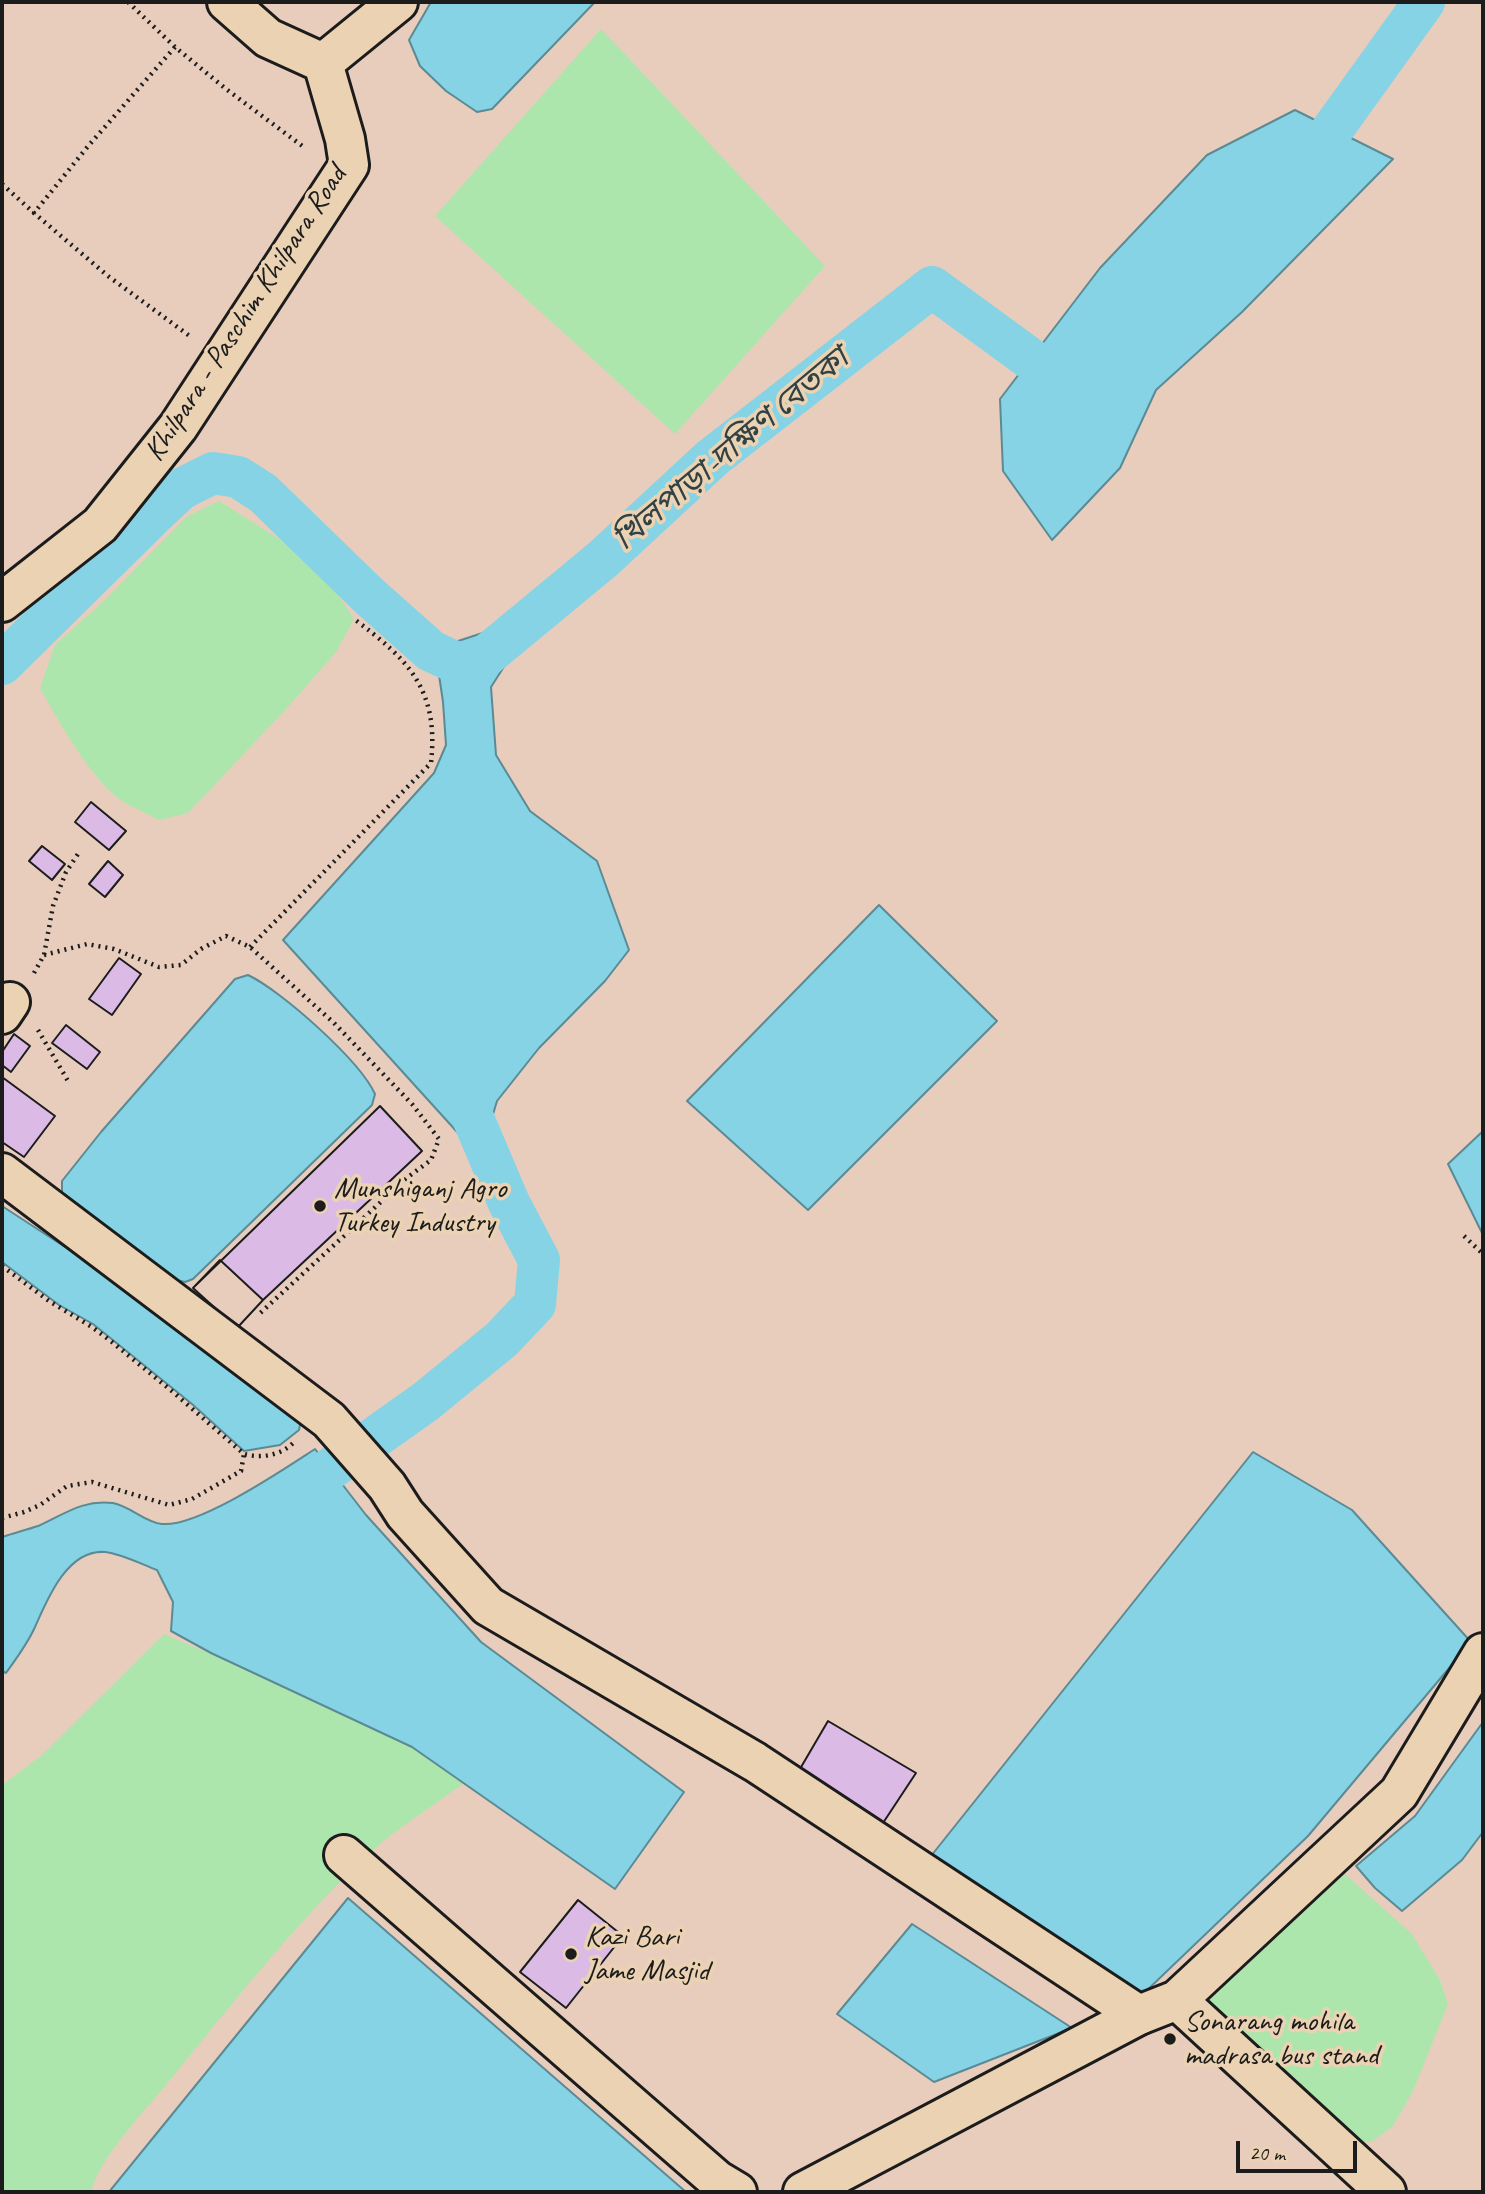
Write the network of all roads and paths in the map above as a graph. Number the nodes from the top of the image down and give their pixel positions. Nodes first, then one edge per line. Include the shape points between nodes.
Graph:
1 (128, 2) edge
2 (228, 2) edge
3 (398, 2) edge
4 (175, 47) junction
5 (323, 63) junction
6 (341, 176) junction
7 (2, 184) edge
8 (34, 213) junction
9 (198, 342) dead end
10 (2, 602) edge
11 (354, 619) dead end
12 (80, 851) dead end
13 (250, 947) junction
14 (44, 955) junction
15 (6, 1008) edge
16 (68, 1081) dead end
17 (2, 1173) edge
18 (1464, 1236) dead end
19 (1483, 1254) edge
20 (2, 1266) edge
21 (257, 1317) dead end
22 (322, 1414) junction
23 (244, 1454) junction
24 (2, 1518) edge
25 (1483, 1653) edge
26 (344, 1855) dead end
27 (1177, 2000) junction
28 (1139, 2015) junction
29 (737, 2192) edge
30 (803, 2192) edge
31 (1386, 2192) edge

1 - 4 path
2 - 5 street via 268,38
3 - 5 street
4 - 6 path
4 - 8 path
5 - 6 street, Khilpara - Paschim Khilpara Road via 345,139 349,165
6 - 10 street, Khilpara - Paschim Khilpara Road via 178,427 108,516
7 - 8 path
8 - 9 path via 108,276
11 - 13 path via 414,674 429,707 431,763
12 - 14 path via 53,906
13 - 14 path via 226,936 181,965 159,967 87,944
13 - 21 path via 334,1023 439,1139 430,1160
14 - 15 path
15 - 16 path via 26,1012
17 - 22 street
18 - 19 path
20 - 23 path via 112,1342
22 - 23 path via 282,1451 254,1457
22 - 28 street via 488,1606 755,1762
23 - 24 path via 241,1471 192,1499 169,1505 92,1482 67,1486 40,1505
25 - 27 street via 1399,1793
26 - 29 street via 717,2180
27 - 28 street
27 - 31 street
28 - 30 street

